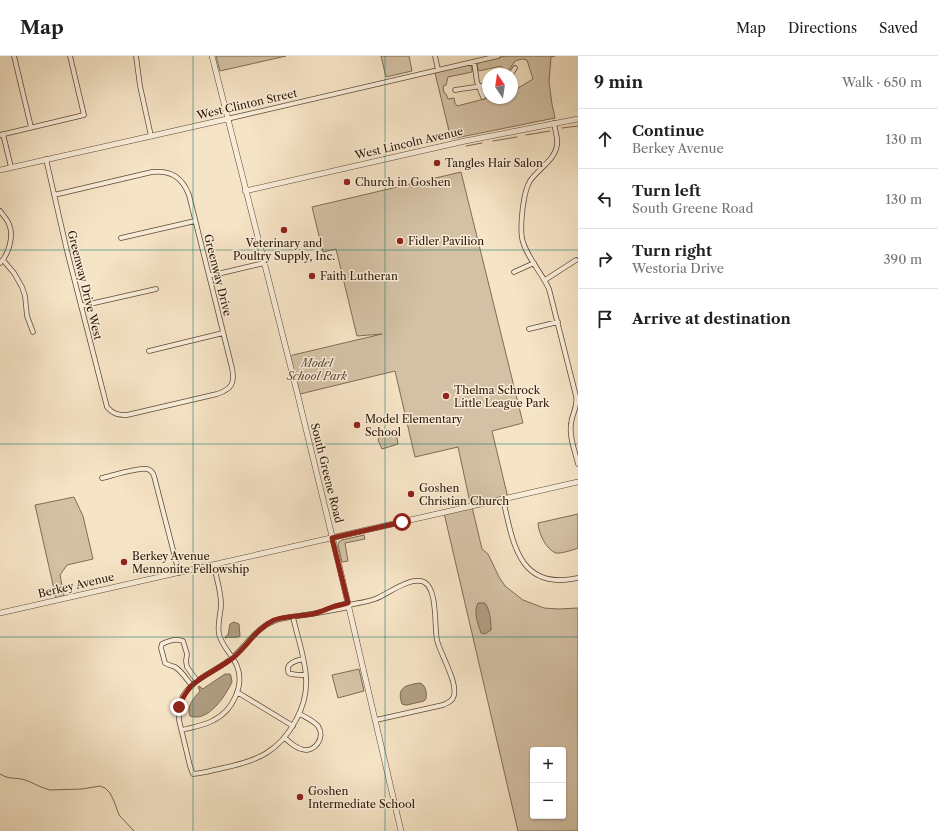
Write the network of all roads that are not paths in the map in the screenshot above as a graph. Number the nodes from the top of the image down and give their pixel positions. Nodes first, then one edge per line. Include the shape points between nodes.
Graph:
1 (14, 56) edge
2 (70, 56) edge
3 (136, 56) edge
4 (212, 56) edge
5 (435, 56) edge
6 (498, 56) edge
7 (474, 62) junction
8 (438, 70) junction
9 (482, 86) edge
10 (479, 87) junction
11 (455, 90) dead end
12 (482, 94) edge
13 (227, 119) junction
14 (578, 119) edge
15 (554, 123) junction
16 (31, 127) junction
17 (1, 134) edge
18 (151, 136) junction
19 (46, 159) junction
20 (11, 167) junction
21 (0, 170) edge
22 (246, 191) junction
23 (54, 195) junction
24 (0, 211) edge
25 (195, 221) junction
26 (121, 238) dead end
27 (576, 260) dead end
28 (1, 262) edge
29 (264, 262) junction
30 (534, 263) junction
31 (514, 272) dead end
32 (209, 276) junction
33 (545, 280) junction
34 (156, 289) dead end
35 (81, 306) junction
36 (558, 322) junction
37 (529, 329) dead end
38 (33, 332) dead end
39 (223, 333) junction
40 (149, 350) dead end
41 (231, 386) joint
42 (578, 464) edge
43 (102, 478) dead end
44 (578, 482) edge
45 (503, 500) junction
46 (332, 538) junction
47 (214, 565) junction
48 (179, 573) junction
49 (578, 578) edge
50 (349, 605) junction
51 (0, 613) edge
52 (293, 617) junction
53 (232, 658) junction
54 (303, 658) junction
55 (306, 675) junction
56 (197, 681) junction
57 (192, 686) junction
58 (237, 692) junction
59 (300, 714) junction
60 (376, 720) junction
61 (293, 726) junction
62 (182, 730) junction
63 (285, 738) junction
64 (401, 831) edge

1 - 16 street
2 - 16 street via 84,115
3 - 18 street
4 - 13 street, South Greene Road
5 - 8 street
6 - 7 street, West Clinton Street
7 - 8 street, West Clinton Street
7 - 10 street
8 - 13 street, West Clinton Street
9 - 10 street
10 - 11 street
10 - 12 street
13 - 18 street, West Clinton Street
13 - 22 street, South Greene Road
14 - 15 street, West Lincoln Avenue
15 - 22 street, West Lincoln Avenue
15 - 30 street via 557,139 555,153 530,181 524,196 522,239
16 - 17 street
17 - 20 street
18 - 19 street, West Clinton Street
19 - 20 street, West Clinton Street
19 - 23 street, Greenway Drive West
20 - 21 street, West Clinton Street
22 - 29 street, South Greene Road
23 - 25 street, Greenway Drive via 152,172 163,172 173,174 184,184
23 - 35 street, Greenway Drive West
24 - 28 street via 6,218 10,233 8,251
25 - 26 street
25 - 32 street, Greenway Drive
27 - 33 street
28 - 38 street via 17,276 26,300 27,316
29 - 32 street
29 - 46 street, South Greene Road
30 - 31 street
30 - 33 street
32 - 39 street, Greenway Drive
33 - 36 street via 550,289
34 - 35 street
35 - 41 street, Greenway Drive West via 107,407 112,412 127,415 217,394
36 - 37 street
36 - 42 street via 577,400 570,429
39 - 40 street
39 - 41 street, Greenway Drive via 233,376
43 - 48 street via 142,468 152,472
44 - 45 street, Berkey Avenue
45 - 46 street, Berkey Avenue
45 - 49 street via 514,542 527,568 548,579 562,581
46 - 47 street, Berkey Avenue
46 - 50 street, South Greene Road
47 - 48 street, Berkey Avenue
47 - 53 street via 221,604 218,630 223,646
48 - 51 street, Berkey Avenue
50 - 52 street
50 - 60 street, South Greene Road
50 - 60 street via 374,599 398,586 425,583 430,589 434,604 436,637 451,674 454,692 452,700 448,703
52 - 53 street via 265,625
52 - 54 street
53 - 56 street
53 - 58 street via 239,674
54 - 55 street
54 - 55 street via 290,664 288,670 289,673
55 - 59 street
56 - 57 street
56 - 57 street via 187,667 183,641 162,644 165,663 178,670
57 - 62 street via 179,707
58 - 61 street
58 - 62 street via 232,704 219,718
59 - 61 street
59 - 63 street via 318,726 321,738 318,743 314,748 300,749
60 - 64 street, South Greene Road
61 - 63 street
62 - 63 street via 193,774 250,761 268,753

